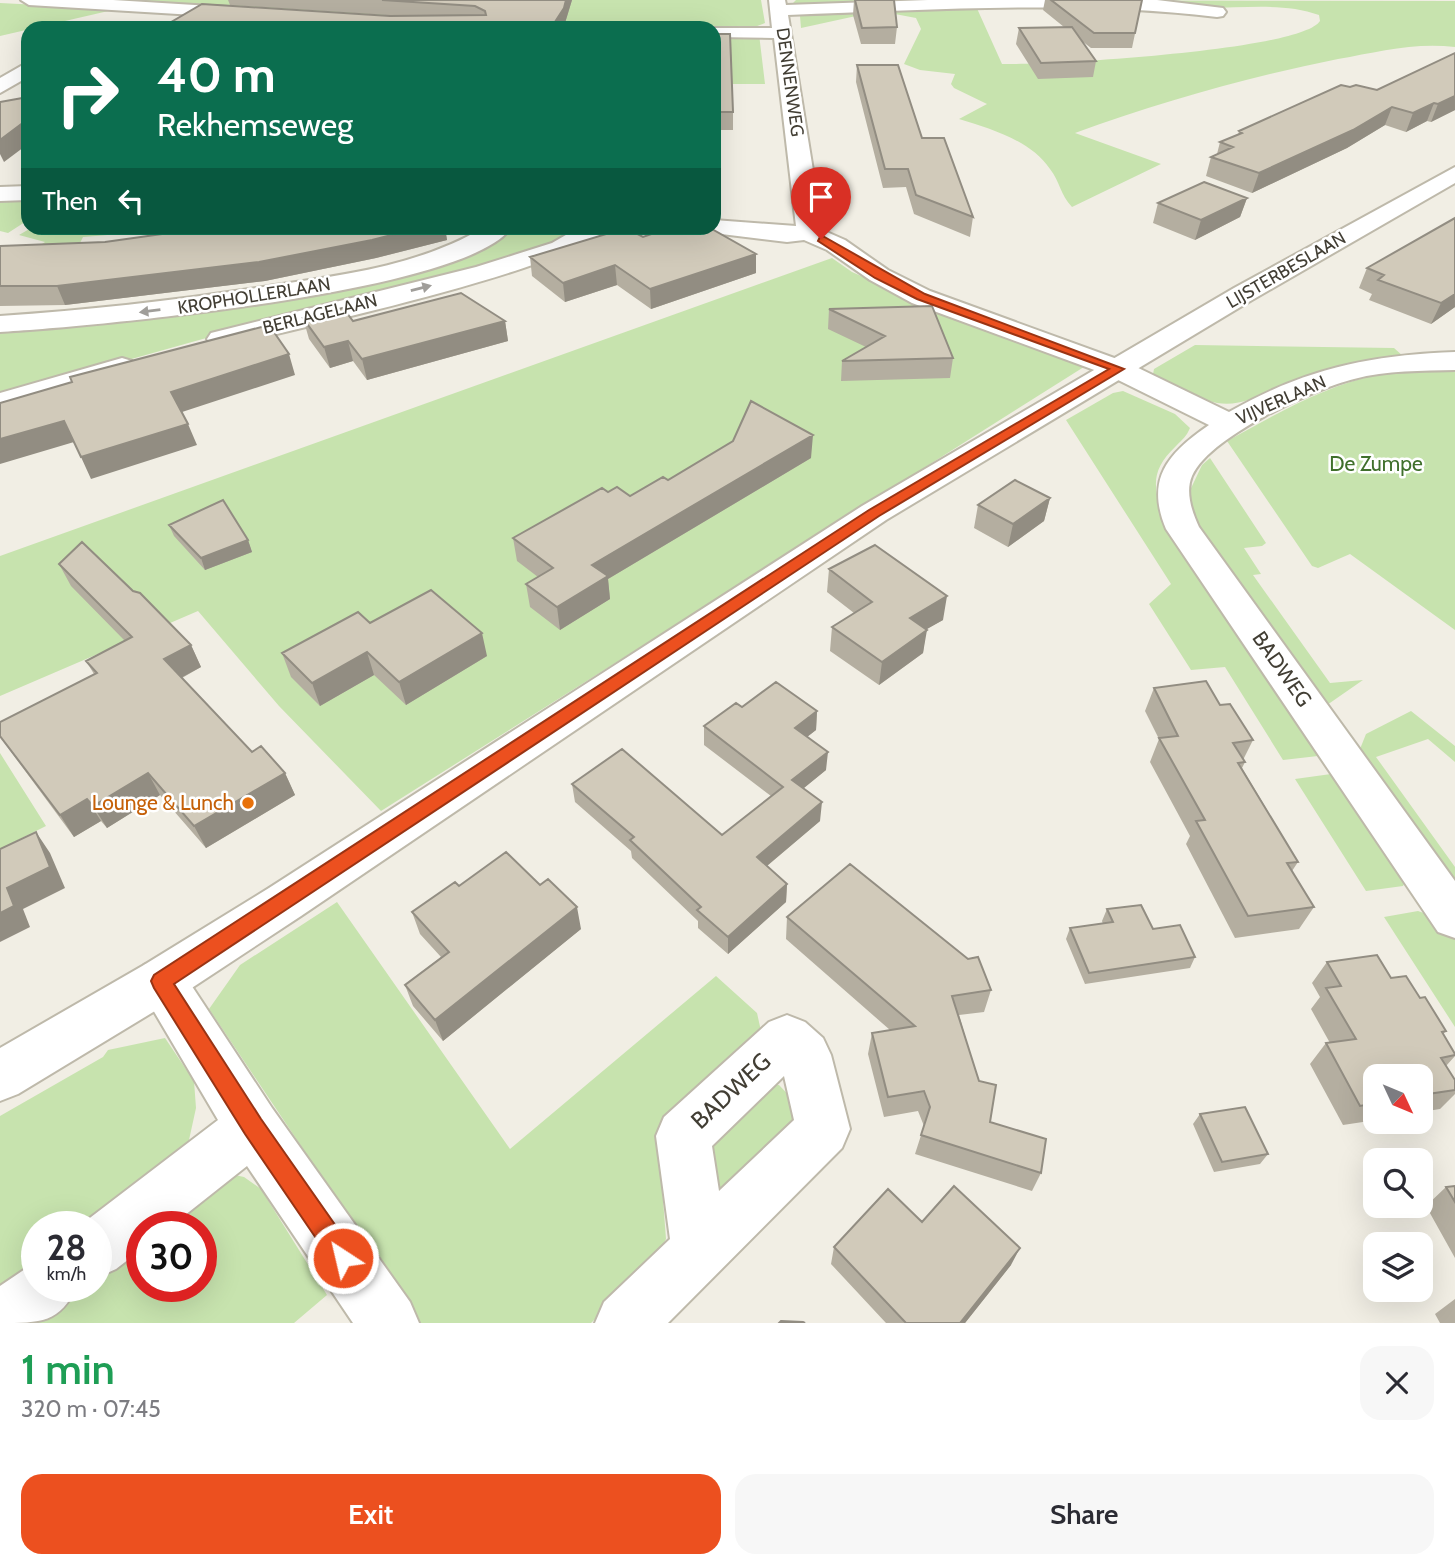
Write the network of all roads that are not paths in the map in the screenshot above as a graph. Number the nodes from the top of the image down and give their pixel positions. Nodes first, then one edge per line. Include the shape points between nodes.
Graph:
1 (29, 0) edge
2 (128, 5) junction
3 (1216, 12) dead end
4 (779, 14) edge
5 (261, 15) edge
6 (103, 21) edge
7 (721, 30) edge
8 (19, 74) edge
9 (0, 87) edge
10 (1455, 174) edge
11 (21, 193) edge
12 (0, 194) edge
13 (721, 228) edge
14 (807, 232) junction
15 (488, 235) edge
16 (583, 235) edge
17 (0, 324) edge
18 (197, 345) edge
19 (146, 360) edge
20 (1455, 361) edge
21 (1118, 369) junction
22 (0, 402) edge
23 (1230, 424) junction
24 (1455, 918) edge
25 (161, 981) junction
26 (0, 1076) edge
27 (253, 1127) junction
28 (112, 1236) edge
29 (700, 1250) dead end
30 (28, 1302) edge
31 (1, 1323) edge
32 (388, 1323) edge
33 (625, 1323) edge

1 - 2 street
2 - 5 street
2 - 6 street
3 - 4 street, DENNENWEG via 1157,5 989,3
4 - 7 street
4 - 14 street, DENNENWEG via 809,220
8 - 9 street
10 - 21 street, LIJSTERBESLAAN
11 - 12 street
13 - 14 street via 787,235
14 - 21 street via 921,297
15 -> 17 street, KROPHOLLERLAAN via 451,254 344,282 80,320
18 -> 16 street, BERLAGELAAN via 485,272 561,248
19 - 22 street
20 - 23 street, VIJVERLAAN via 1396,363 1348,372 1306,386
21 - 23 street, VIJVERLAAN
21 - 25 street, LIJSTERBESLAAN via 874,513
23 - 24 street, BADWEG via 1189,456 1176,474 1174,509 1183,529
25 - 26 street, LIJSTERBESLAAN
25 - 27 street
27 - 28 street
27 - 32 street
29 - 33 street
30 - 31 street

